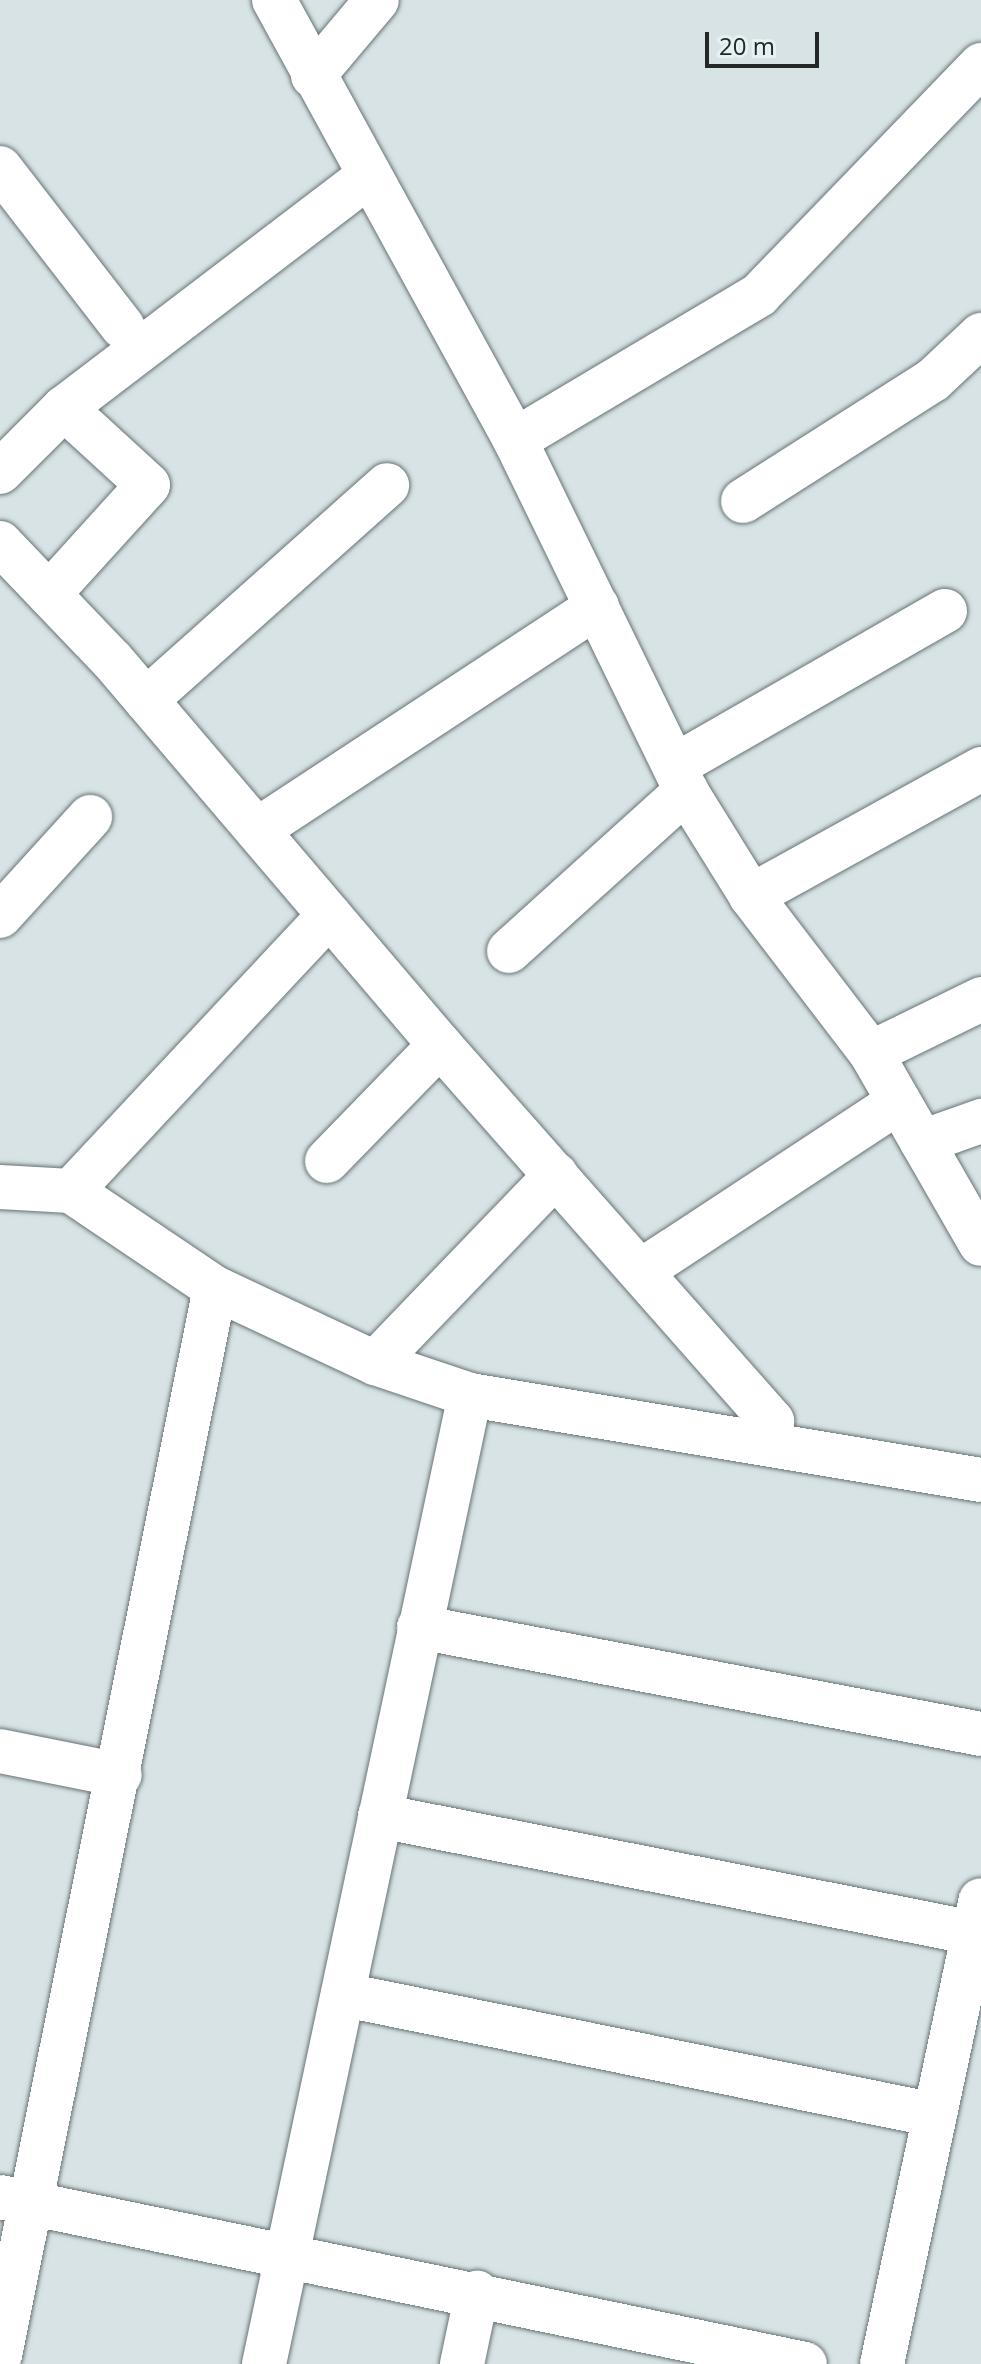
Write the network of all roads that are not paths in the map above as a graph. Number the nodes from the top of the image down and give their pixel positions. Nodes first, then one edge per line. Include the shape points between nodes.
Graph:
1 (274, 0) edge
2 (377, 0) edge
3 (981, 65) edge
4 (313, 76) junction
5 (0, 168) edge
6 (368, 176) junction
7 (123, 327) dead end
8 (981, 335) edge
9 (64, 408) junction
10 (515, 440) junction
11 (0, 472) edge
12 (387, 485) dead end
13 (743, 501) dead end
14 (0, 543) edge
15 (49, 594) junction
16 (597, 607) junction
17 (945, 611) dead end
18 (146, 700) junction
19 (981, 769) edge
20 (681, 778) junction
21 (90, 817) dead end
22 (257, 830) junction
23 (751, 896) junction
24 (329, 915) junction
25 (0, 916) edge
26 (509, 951) dead end
27 (981, 999) edge
28 (440, 1045) junction
29 (871, 1053) junction
30 (898, 1102) junction
31 (981, 1121) edge
32 (922, 1142) junction
33 (327, 1161) dead end
34 (556, 1175) junction
35 (0, 1187) edge
36 (71, 1191) junction
37 (981, 1244) edge
38 (641, 1271) junction
39 (215, 1288) junction
40 (375, 1363) junction
41 (470, 1395) junction
42 (768, 1444) junction
43 (981, 1480) edge
44 (419, 1627) junction
45 (981, 1734) edge
46 (0, 1751) edge
47 (120, 1775) junction
48 (380, 1816) junction
49 (978, 1917) edge
50 (345, 1995) junction
51 (935, 2115) junction
52 (16, 2200) edge
53 (287, 2257) junction
54 (477, 2293) junction
55 (0, 2355) edge
56 (264, 2364) edge
57 (462, 2364) edge
58 (803, 2364) edge
59 (882, 2364) edge

1 - 4 street
2 - 4 street
3 - 10 street via 759,295
4 - 6 street
5 - 7 street
6 - 9 street
6 - 10 street
8 - 13 street via 933,380
9 - 11 street
9 - 15 street via 148,485
10 - 16 street
12 - 18 street
14 - 15 street
15 - 18 street
16 - 20 street
16 - 22 street
17 - 20 street
18 - 22 street
19 - 23 street
20 - 23 street
20 - 26 street
21 - 25 street
22 - 24 street
23 - 29 street
24 - 28 street
24 - 36 street
27 - 29 street
28 - 33 street
28 - 34 street
29 - 30 street
30 - 32 street
30 - 38 street
31 - 32 street
32 - 37 street
34 - 38 street
34 - 40 street
35 - 36 street
36 - 39 street
38 - 42 street via 772,1421
39 - 40 street
39 - 47 street
40 - 41 street
41 - 42 street
41 - 44 street
42 - 43 street
44 - 45 street
44 - 48 street
46 - 47 street
47 - 52 street
48 - 49 street
48 - 50 street
49 - 51 street
50 - 51 street
50 - 53 street
51 - 59 street
52 - 53 street
52 - 55 street
53 - 54 street
53 - 56 street
54 - 57 street
54 - 58 street

